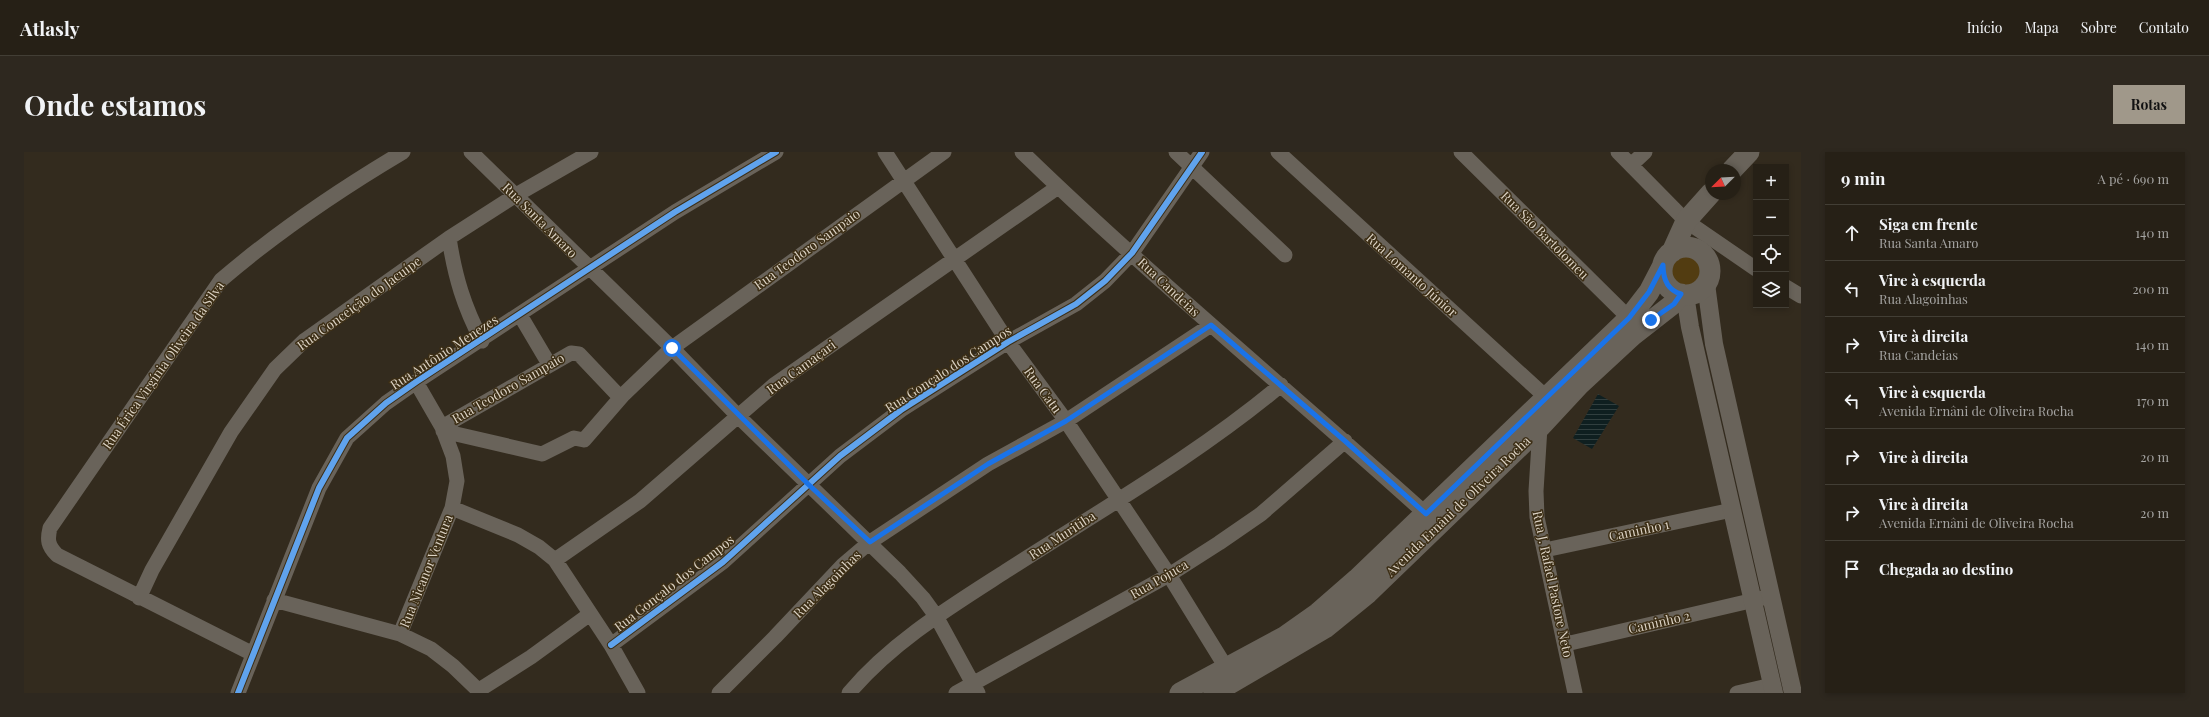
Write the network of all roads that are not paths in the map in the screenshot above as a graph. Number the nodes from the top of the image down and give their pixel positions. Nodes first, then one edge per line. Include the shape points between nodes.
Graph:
1 (403, 152) edge
2 (471, 152) edge
3 (591, 152) edge
4 (776, 152) edge
5 (885, 152) edge
6 (944, 152) edge
7 (1022, 152) edge
8 (1176, 152) edge
9 (1202, 152) edge
10 (1278, 152) edge
11 (1461, 152) edge
12 (1618, 152) edge
13 (1645, 152) edge
14 (1631, 165) junction
15 (1192, 167) junction
16 (902, 180) junction
17 (1058, 187) junction
18 (516, 195) junction
19 (1706, 200) edge
20 (1692, 220) junction
21 (449, 238) junction
22 (1132, 253) junction
23 (1701, 253) junction
24 (1285, 255) dead end
25 (1668, 258) junction
26 (954, 260) junction
27 (1753, 267) edge
28 (589, 270) junction
29 (1706, 284) junction
30 (1789, 289) edge
31 (1683, 294) junction
32 (1801, 296) edge
33 (520, 316) junction
34 (1629, 318) junction
35 (1211, 325) junction
36 (482, 341) junction
37 (1008, 342) junction
38 (672, 348) junction
39 (549, 364) junction
40 (416, 382) junction
41 (1281, 385) junction
42 (623, 395) junction
43 (1547, 398) junction
44 (738, 416) junction
45 (1066, 421) junction
46 (1540, 427) junction
47 (442, 429) junction
48 (1345, 441) junction
49 (808, 484) junction
50 (1118, 498) junction
51 (452, 508) junction
52 (1732, 510) junction
53 (1426, 514) junction
54 (870, 542) junction
55 (1545, 550) junction
56 (555, 560) junction
57 (1170, 575) junction
58 (1771, 596) junction
59 (139, 598) junction
60 (274, 600) junction
61 (1753, 601) junction
62 (590, 614) junction
63 (936, 616) junction
64 (400, 634) junction
65 (1566, 644) junction
66 (611, 645) junction
67 (253, 654) junction
68 (1227, 668) junction
69 (976, 688) edge
70 (1773, 689) edge
71 (242, 692) edge
72 (480, 692) edge
73 (638, 693) edge
74 (719, 693) edge
75 (849, 693) edge
76 (956, 693) edge
77 (1180, 693) edge
78 (1214, 693) edge
79 (1575, 693) edge
80 (1737, 693) edge
81 (1793, 693) edge

1 - 59 street, Rua Érica Virgínia Oliveira da Silva via 342,190 248,257 221,280 50,528 47,537 49,547 57,555
2 - 18 street, Rua Santa Amaro
3 - 18 street, Rua Conceição do Jacuípe
4 - 28 street, Rua Antônio Menezes via 675,212
5 - 16 street, Rua Catu
6 - 16 street, Rua Teodoro Sampaio
7 - 17 street, Rua Candeias
8 - 15 street
9 - 15 street, Rua Gonçalo dos Campos
10 - 43 street, Rua Lomanto Júnior
11 - 34 street, Rua São Bartolomeu
12 - 14 street
13 - 14 street
14 - 20 street
15 - 22 street, Rua Gonçalo dos Campos
15 - 24 street
16 - 26 street, Rua Catu
16 - 38 street, Rua Teodoro Sampaio
17 - 22 street, Rua Candeias
17 - 26 street, Rua Camaçari
18 - 21 street, Rua Conceição do Jacuípe
18 - 28 street, Rua Santa Amaro
19 - 20 main road, Avenida Ernâni de Oliveira Rocha
20 - 23 main road
20 - 25 main road, Avenida Ernâni de Oliveira Rocha
20 - 27 street
21 - 36 street via 467,314
21 - 59 street, Rua Conceição do Jacuípe via 318,331 275,369 231,432 152,570
22 - 35 street, Rua Candeias
22 - 37 street, Rua Gonçalo dos Campos via 1105,281 1076,304
23 - 25 main road via 1687,247
23 - 29 main road via 1706,258 1710,271
25 - 31 main road via 1665,283 1671,290
25 - 34 main road, Avenida Ernâni de Oliveira Rocha via 1649,292
26 - 37 street, Rua Catu
26 - 44 street, Rua Camaçari via 774,385
28 - 33 street, Rua Antônio Menezes
28 - 38 street, Rua Santa Amaro
29 - 31 main road via 1695,294
29 - 58 street via 1714,344
30 - 32 street
31 - 46 main road, Avenida Ernâni de Oliveira Rocha via 1579,385
31 - 52 street
33 - 36 street, Rua Antônio Menezes
33 - 39 street
34 - 43 main road, Avenida Ernâni de Oliveira Rocha
35 - 41 street, Rua Candeias
35 - 45 street, Rua Alagoinhas
36 - 40 street, Rua Antônio Menezes
37 - 45 street, Rua Catu
37 - 49 street, Rua Gonçalo dos Campos via 901,410
38 - 42 street, Rua Teodoro Sampaio
38 - 44 street, Rua Santa Amaro
39 - 42 street, Rua Teodoro Sampaio via 564,355 576,352 616,392
39 - 47 street, Rua Teodoro Sampaio
40 - 47 street, Rua Nicanor Ventura
40 - 60 street, Rua Antônio Menezes via 386,403 347,438 319,488
41 - 48 street, Rua Candeias
41 - 50 street, Rua Muritiba via 1208,442
42 - 47 street, Rua Teodoro Sampaio via 584,440 574,438 542,454
43 - 53 main road, Avenida Ernâni de Oliveira Rocha
44 - 49 street, Rua Santa Amaro
44 - 56 street, Rua Camaçari via 640,501
45 - 50 street, Rua Catu
45 - 54 street, Rua Alagoinhas via 988,464
46 - 55 street, Rua J. Rafael Pastore Neto via 1537,517
46 - 78 main road, Avenida Ernâni de Oliveira Rocha via 1380,582 1325,628
47 - 51 street, Rua Nicanor Ventura via 453,456 457,481
48 - 53 street, Rua Candeias
48 - 57 street, Rua Pojuca via 1261,514
49 - 54 street, Rua Santa Amaro
49 - 66 street, Rua Gonçalo dos Campos via 723,562
50 - 57 street, Rua Catu
50 - 63 street, Rua Muritiba
51 - 56 street via 518,535
51 - 64 street, Rua Nicanor Ventura
52 - 55 street, Caminho 1
52 - 61 street
53 - 68 main road, Avenida Ernâni de Oliveira Rocha via 1318,613 1284,637
54 - 63 street, Rua Santa Amaro via 923,598
54 - 74 street, Rua Alagoinhas via 843,565
55 - 65 street, Rua J. Rafael Pastore Neto
56 - 62 street
57 - 68 street, Rua Catu
57 - 69 street, Rua Pojuca
58 - 61 street, Caminho 2
58 - 81 street
59 - 67 street
60 - 64 street, Rua Nicanor Ventura
60 - 67 street, Rua Antônio Menezes
61 - 65 street, Caminho 2
61 - 70 street
62 - 66 street
62 - 72 street
63 - 69 street, Rua Santa Amaro
63 - 75 street, Rua Muritiba via 879,660
64 - 72 street, Rua Nicanor Ventura via 431,649
65 - 79 street, Rua J. Rafael Pastore Neto
66 - 73 street
67 - 71 street, Rua Antônio Menezes
68 - 77 main road, Avenida Ernâni de Oliveira Rocha
69 - 76 street, Rua Pojuca
70 - 80 street

